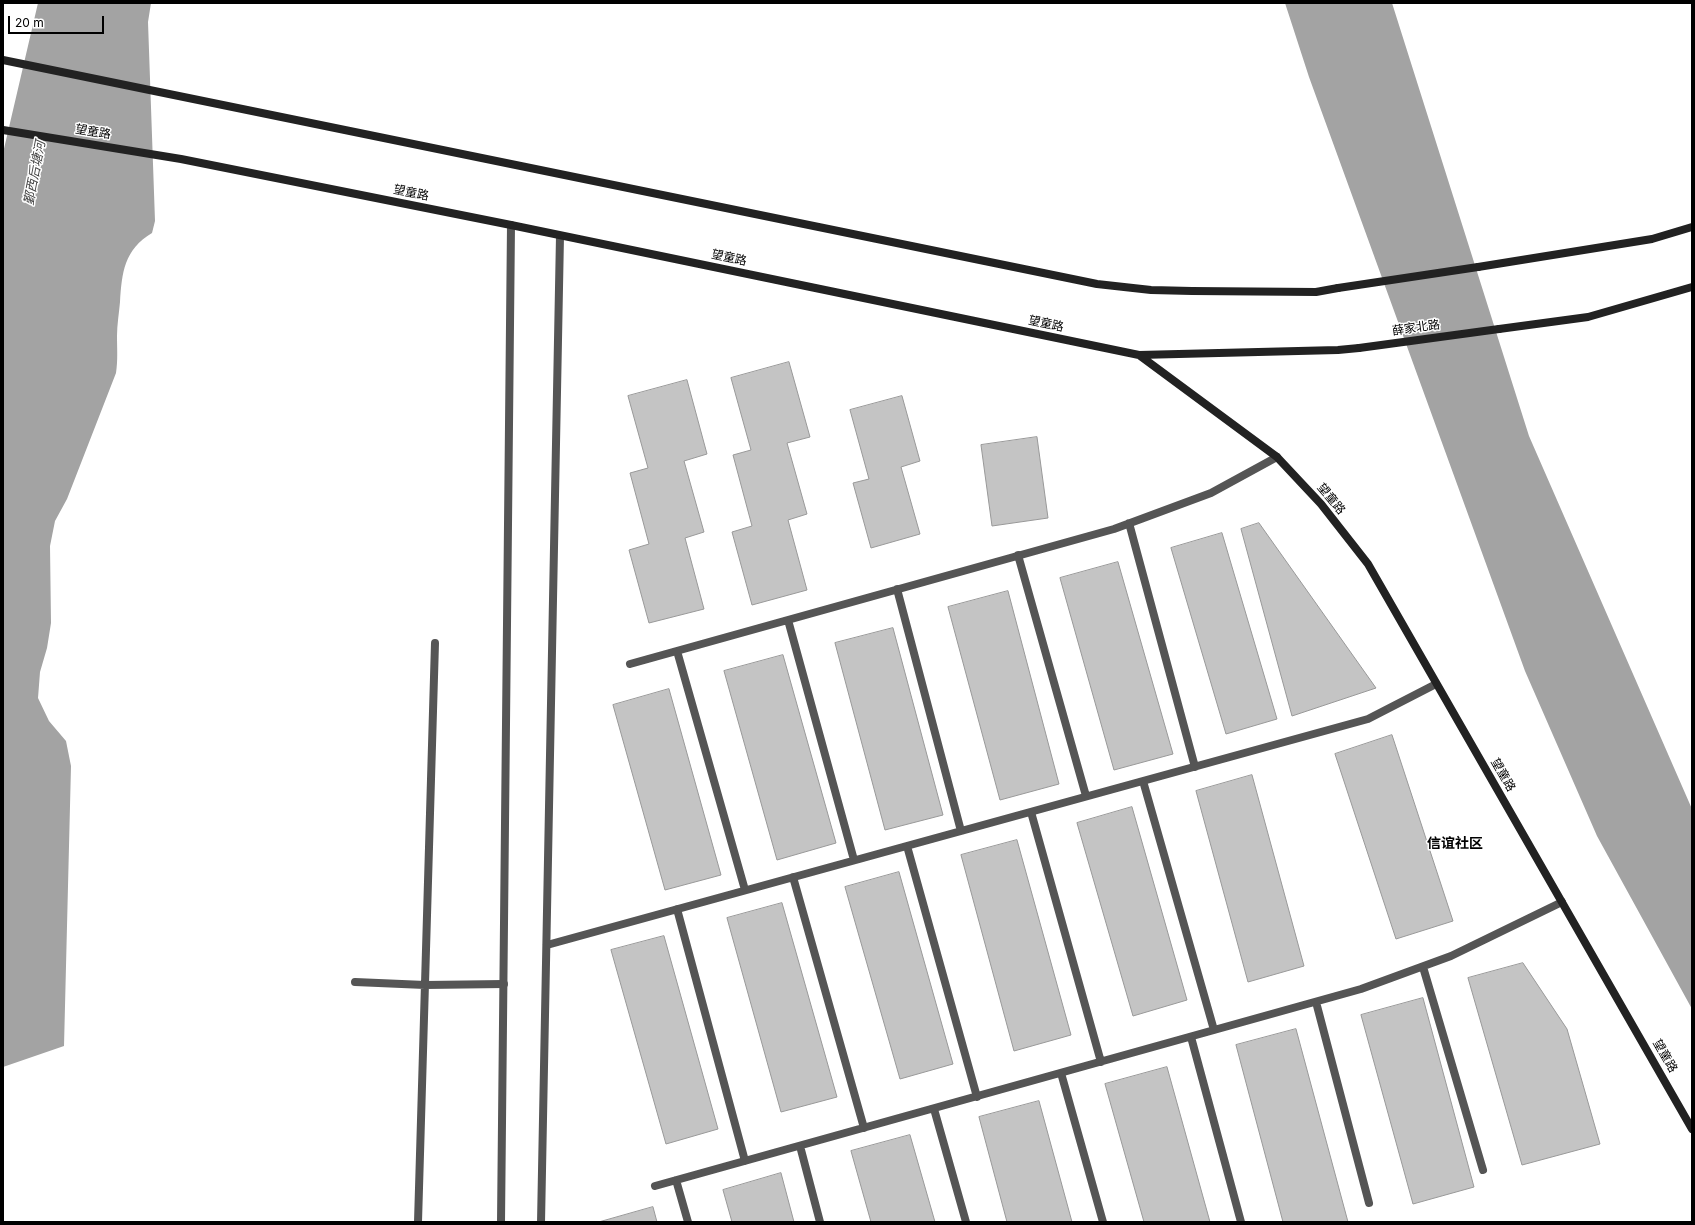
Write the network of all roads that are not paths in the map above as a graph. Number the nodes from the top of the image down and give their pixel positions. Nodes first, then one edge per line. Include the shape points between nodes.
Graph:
1 (3, 60) edge
2 (3, 130) edge
3 (511, 225) junction
4 (1692, 227) edge
5 (560, 236) junction
6 (1692, 288) edge
7 (1139, 355) junction
8 (1277, 457) junction
9 (1129, 523) junction
10 (1018, 555) junction
11 (898, 589) junction
12 (788, 620) junction
13 (435, 643) dead end
14 (677, 651) junction
15 (630, 664) dead end
16 (1436, 684) junction
17 (1195, 767) junction
18 (1143, 781) junction
19 (1086, 796) junction
20 (1031, 812) junction
21 (961, 831) junction
22 (907, 846) junction
23 (854, 860) junction
24 (793, 877) junction
25 (745, 890) junction
26 (1562, 902) junction
27 (677, 909) junction
28 (547, 945) junction
29 (1423, 967) junction
30 (355, 982) dead end
31 (504, 984) junction
32 (425, 985) junction
33 (1316, 1002) junction
34 (1214, 1030) junction
35 (1191, 1037) junction
36 (1101, 1062) junction
37 (1061, 1073) junction
38 (977, 1097) junction
39 (934, 1109) junction
40 (864, 1128) junction
41 (1692, 1129) edge
42 (800, 1146) junction
43 (745, 1161) junction
44 (1482, 1170) dead end
45 (676, 1180) junction
46 (655, 1186) dead end
47 (1369, 1203) dead end
48 (418, 1222) edge
49 (501, 1222) edge
50 (542, 1222) edge
51 (688, 1222) edge
52 (820, 1222) edge
53 (966, 1222) edge
54 (1103, 1222) edge
55 (1241, 1222) edge

1 - 4 main road, bridge via 1097,284 1151,290 1316,292 1652,239
2 - 3 main road, 望童路 via 182,159
3 - 5 main road, 望童路
3 - 31 street
5 - 7 main road, 望童路
5 - 28 street
6 - 7 main road, 薛家北路, bridge via 1588,317 1358,348
7 - 8 main road, 望童路
8 - 9 street via 1212,493
8 - 16 main road, 望童路 via 1321,504 1368,564
9 - 10 street
9 - 17 street
10 - 11 street
10 - 19 street
11 - 12 street
11 - 21 street
12 - 14 street
12 - 23 street
13 - 32 street
14 - 15 street
14 - 25 street
16 - 17 street via 1368,719
16 - 26 main road, 望童路
17 - 18 street
18 - 19 street
18 - 34 street
19 - 20 street
20 - 21 street
20 - 36 street
21 - 22 street
22 - 23 street
22 - 38 street
23 - 24 street
24 - 25 street
24 - 40 street
25 - 27 street
26 - 29 street
26 - 41 main road, 望童路
27 - 28 street
27 - 43 street
28 - 50 street
29 - 33 street via 1361,990
29 - 44 street
30 - 32 street
31 - 32 street
31 - 49 street
32 - 48 street
33 - 34 street
33 - 47 street
34 - 35 street
35 - 36 street
35 - 55 street
36 - 37 street
37 - 38 street
37 - 54 street
38 - 39 street
39 - 40 street
39 - 53 street
40 - 42 street
42 - 43 street
42 - 52 street
43 - 45 street
45 - 46 street
45 - 51 street

